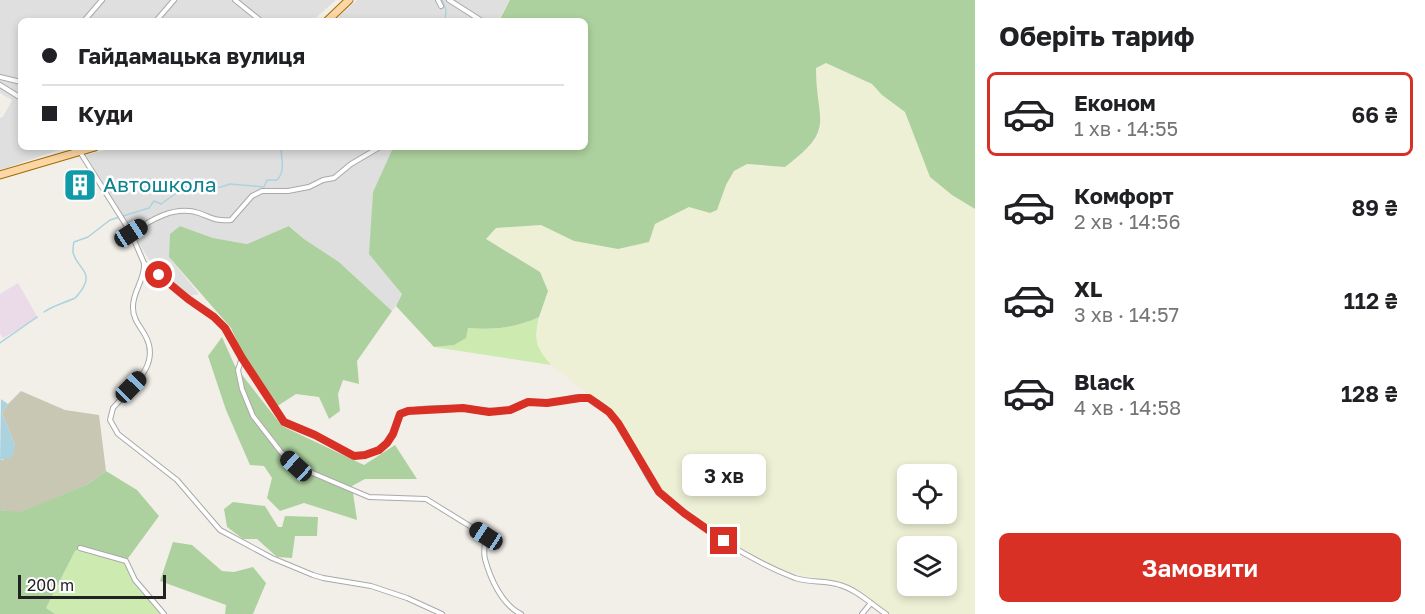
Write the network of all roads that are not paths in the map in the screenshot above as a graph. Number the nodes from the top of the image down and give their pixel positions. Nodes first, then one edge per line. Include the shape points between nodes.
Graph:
1 (102, 0) edge
2 (174, 0) edge
3 (235, 0) edge
4 (349, 0) edge
5 (438, 0) edge
6 (449, 0) edge
7 (441, 6) dead end
8 (87, 18) edge
9 (159, 18) edge
10 (257, 18) edge
11 (330, 18) edge
12 (477, 18) edge
13 (0, 77) edge
14 (18, 81) edge
15 (0, 85) edge
16 (18, 96) edge
17 (375, 150) edge
18 (74, 151) edge
19 (0, 175) edge
20 (131, 233) junction
21 (144, 263) junction
22 (242, 358) junction
23 (80, 548) dead end
24 (871, 603) junction
25 (164, 614) edge
26 (442, 614) edge
27 (521, 614) edge
28 (862, 614) edge
29 (886, 614) edge

1 - 8 street
2 - 9 street
3 - 10 street
4 - 11 main road
5 - 7 street
6 - 12 street
13 - 14 street
15 - 16 street
17 - 20 street via 333,178 309,187 262,190 231,220 219,221 184,210 150,221
18 - 19 main road
18 - 20 street
20 - 21 street
21 - 22 street via 214,317
21 - 26 street via 145,274 132,306 135,322 149,345 150,359 146,371 110,414 118,434 177,480 220,530 312,574 371,586
22 - 24 street via 284,422 354,456 379,450 393,434 400,414 408,411 500,411 528,402 589,398 609,412 652,483 684,513 755,559 795,578 838,584
22 - 27 street via 238,370 253,416 280,452 296,466 369,498 426,499 486,536 484,557 493,580 502,598
23 - 25 street via 126,561 135,580
24 - 28 street
24 - 29 street

